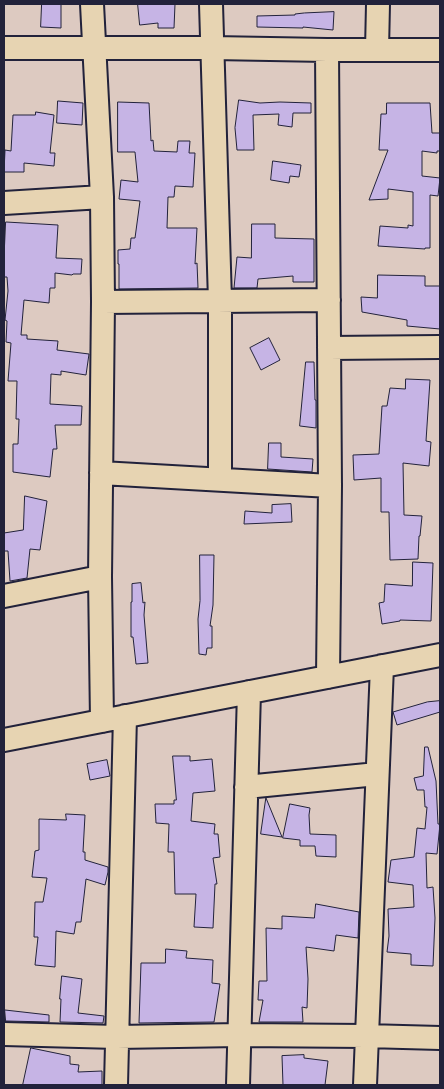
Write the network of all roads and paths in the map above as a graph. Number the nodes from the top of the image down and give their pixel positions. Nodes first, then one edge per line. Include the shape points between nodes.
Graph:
1 (92, 4) edge
2 (211, 4) edge
3 (378, 4) edge
4 (4, 48) edge
5 (95, 48) junction
6 (213, 48) junction
7 (327, 50) junction
8 (377, 50) junction
9 (440, 50) edge
10 (102, 198) junction
11 (4, 203) edge
12 (329, 300) junction
13 (220, 301) junction
14 (103, 302) junction
15 (440, 347) edge
16 (329, 348) junction
17 (101, 473) junction
18 (220, 479) junction
19 (330, 486) junction
20 (100, 577) junction
21 (4, 596) edge
22 (440, 656) edge
23 (382, 666) junction
24 (328, 677) junction
25 (249, 692) junction
26 (124, 716) junction
27 (102, 721) junction
28 (4, 740) edge
29 (377, 774) junction
30 (246, 787) junction
31 (4, 1034) edge
32 (239, 1035) junction
33 (366, 1036) junction
34 (117, 1037) junction
35 (440, 1038) edge
36 (116, 1085) edge
37 (238, 1085) edge
38 (365, 1085) edge

1 - 5 street
2 - 6 street
3 - 8 street
4 - 5 street
5 - 6 street
5 - 10 street
6 - 7 street
6 - 13 street
7 - 8 street
7 - 12 street
8 - 9 street
10 - 11 street
10 - 14 street
12 - 13 street
12 - 16 street
13 - 14 street
13 - 18 street
14 - 17 street
15 - 16 street
16 - 19 street
17 - 18 street
17 - 20 street
18 - 19 street
19 - 24 street
20 - 21 street
20 - 27 street
22 - 23 street
23 - 24 street
23 - 29 street
24 - 25 street
25 - 26 street
25 - 30 street
26 - 27 street
26 - 34 street
27 - 28 street
29 - 30 street
29 - 33 street
30 - 32 street
31 - 34 street
32 - 33 street
32 - 34 street
32 - 37 street
33 - 35 street
33 - 38 street
34 - 36 street

